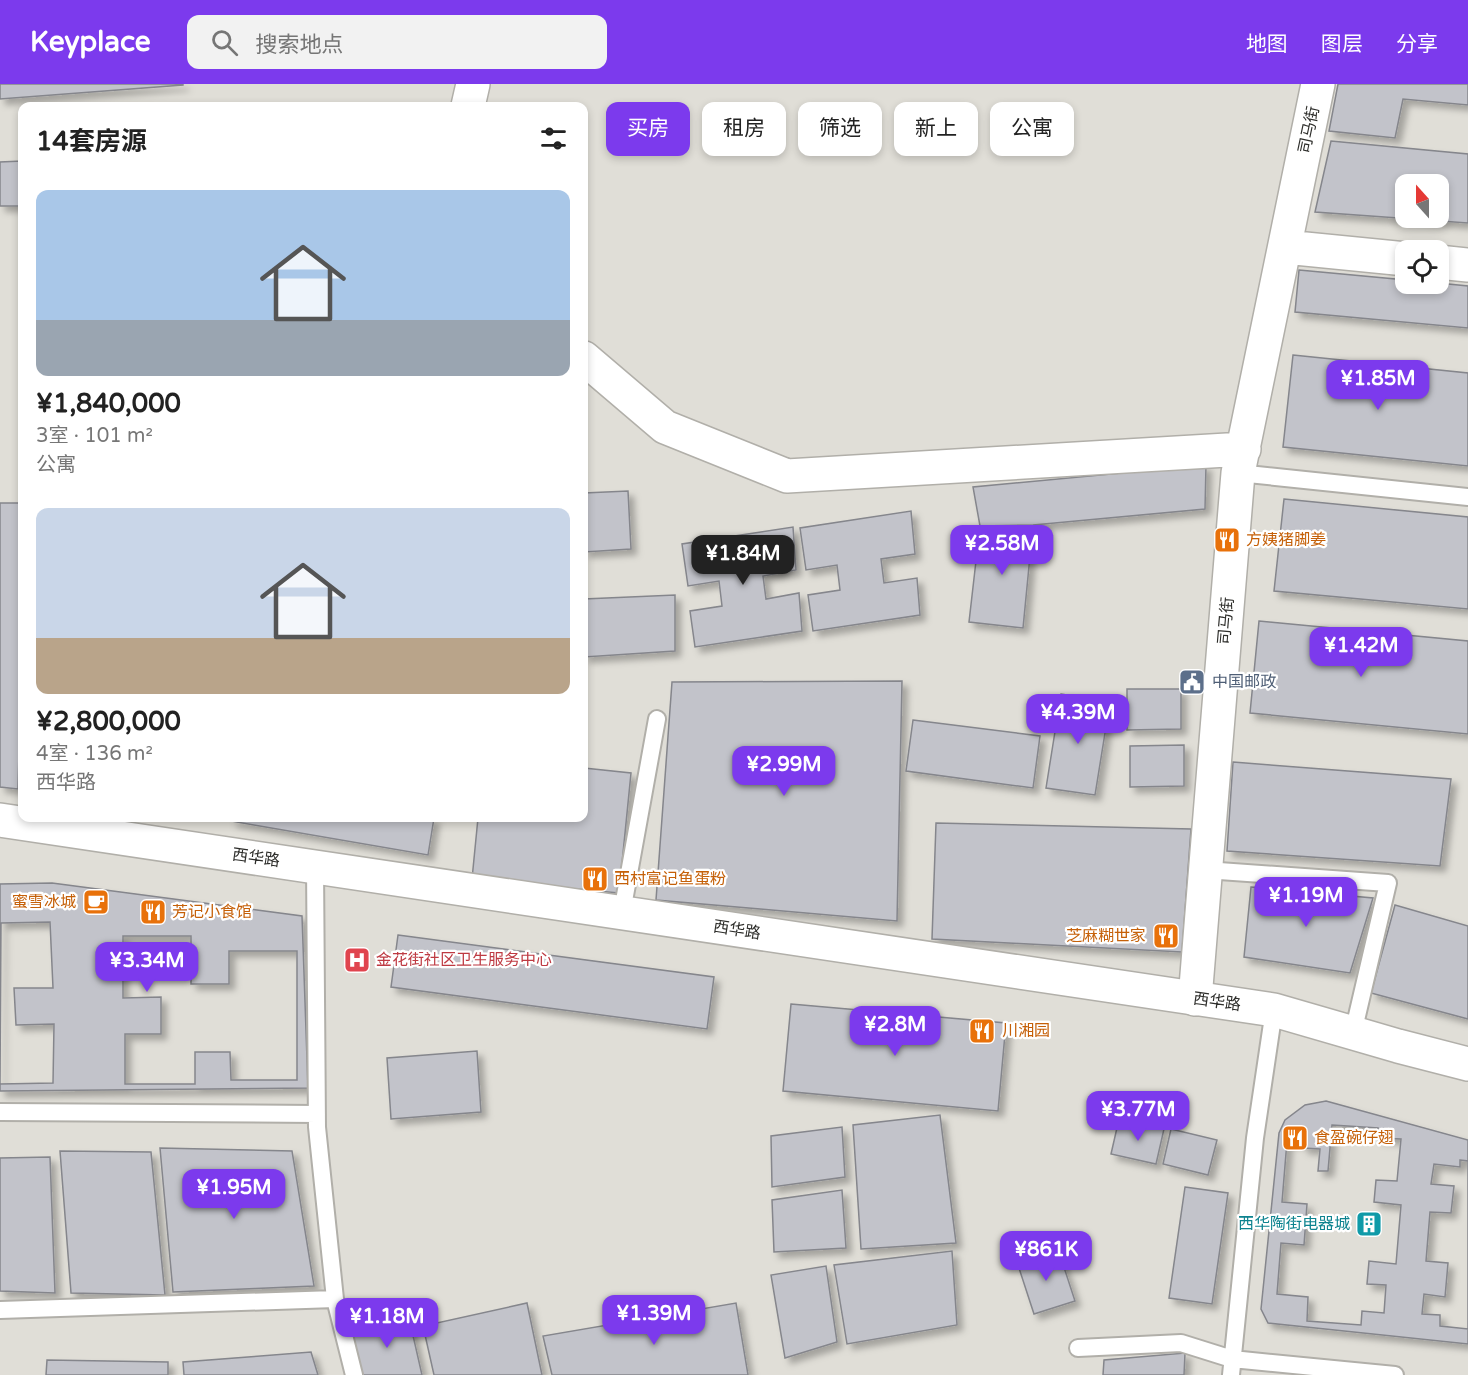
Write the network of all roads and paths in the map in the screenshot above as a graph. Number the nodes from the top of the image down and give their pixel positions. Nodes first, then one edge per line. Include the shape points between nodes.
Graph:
1 (473, 84) edge
2 (1318, 84) edge
3 (469, 102) edge
4 (1285, 247) junction
5 (1395, 258) edge
6 (1449, 263) edge
7 (1468, 265) edge
8 (588, 361) edge
9 (1241, 461) junction
10 (1468, 497) edge
11 (657, 719) dead end
12 (0, 820) edge
13 (315, 866) junction
14 (1204, 870) junction
15 (622, 912) junction
16 (1195, 999) junction
17 (1274, 1010) junction
18 (1353, 1033) junction
19 (1468, 1064) edge
20 (0, 1112) edge
21 (317, 1114) junction
22 (335, 1299) junction
23 (0, 1310) edge
24 (1078, 1348) dead end
25 (1232, 1367) edge
26 (1343, 1372) edge
27 (354, 1375) edge
28 (1395, 1375) edge

1 - 3 street
2 - 4 street, 司马街
4 - 5 street
4 - 9 street, 司马街
6 - 7 street
8 - 9 street via 665,427 787,476
9 - 10 lane
9 - 14 street, 司马街
11 - 15 lane
12 - 13 street, 西华路
13 - 15 street, 西华路
13 - 21 lane
14 - 16 street, 司马街
14 - 18 lane via 1388,883
15 - 16 street, 西华路
16 - 17 street, 西华路
17 - 18 street, 西华路
17 - 25 lane via 1255,1138
18 - 19 street, 西华路
20 - 21 lane
21 - 22 lane
22 - 23 lane
22 - 27 lane
24 - 25 lane via 1181,1343
25 - 26 lane
26 - 28 lane

